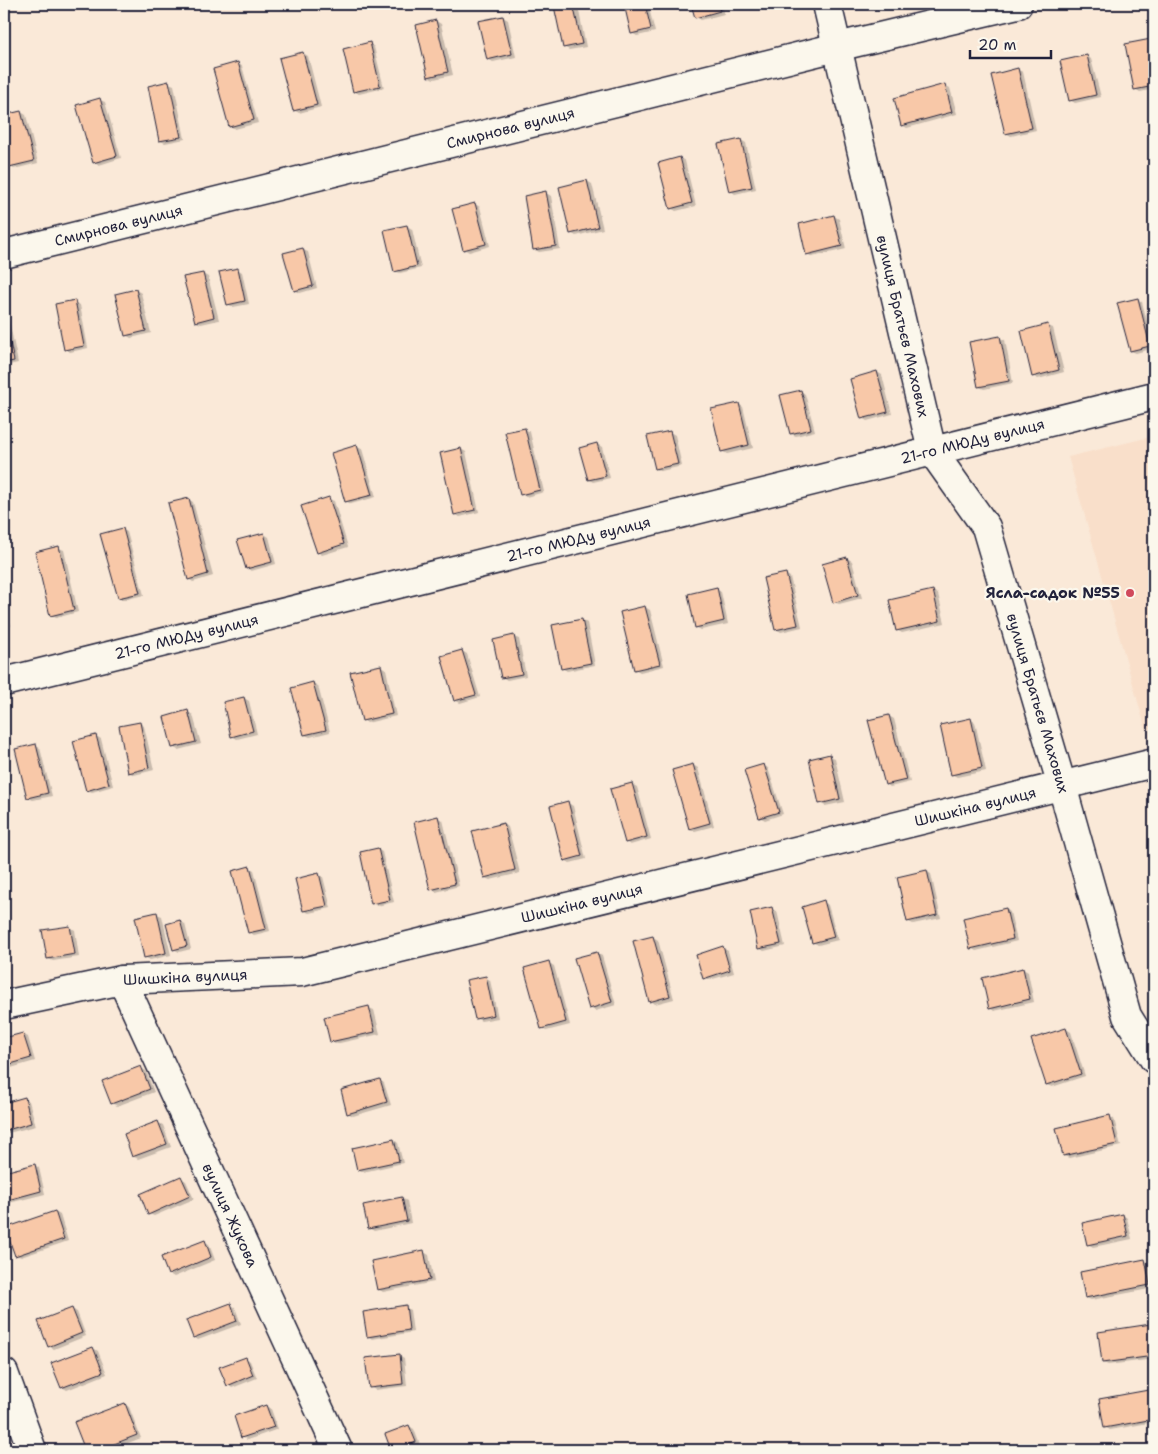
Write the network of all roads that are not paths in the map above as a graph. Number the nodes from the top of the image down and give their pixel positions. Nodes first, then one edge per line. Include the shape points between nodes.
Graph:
1 (827, 4) edge
2 (1018, 4) edge
3 (837, 47) junction
4 (4, 254) edge
5 (1154, 396) edge
6 (932, 451) junction
7 (4, 682) edge
8 (1154, 763) edge
9 (1062, 786) junction
10 (122, 980) junction
11 (4, 1005) edge
12 (1154, 1059) edge
13 (4, 1373) edge
14 (32, 1450) edge
15 (338, 1450) edge

1 - 3 street, вулиця Братьєв Махових
2 - 3 street, Смирнова вулиця
3 - 4 street, Смирнова вулиця
3 - 6 street, вулиця Братьєв Махових
5 - 6 street, 21-го МЮДу вулиця
6 - 7 street, 21-го МЮДу вулиця
6 - 9 street, вулиця Братьєв Махових via 986,527
8 - 9 street, Шишкіна вулиця
9 - 10 street, Шишкіна вулиця via 302,972
9 - 12 street, вулиця Братьєв Махових via 1127,1016
10 - 11 street, Шишкіна вулиця
10 - 15 street, вулиця Жукова
13 - 14 street

